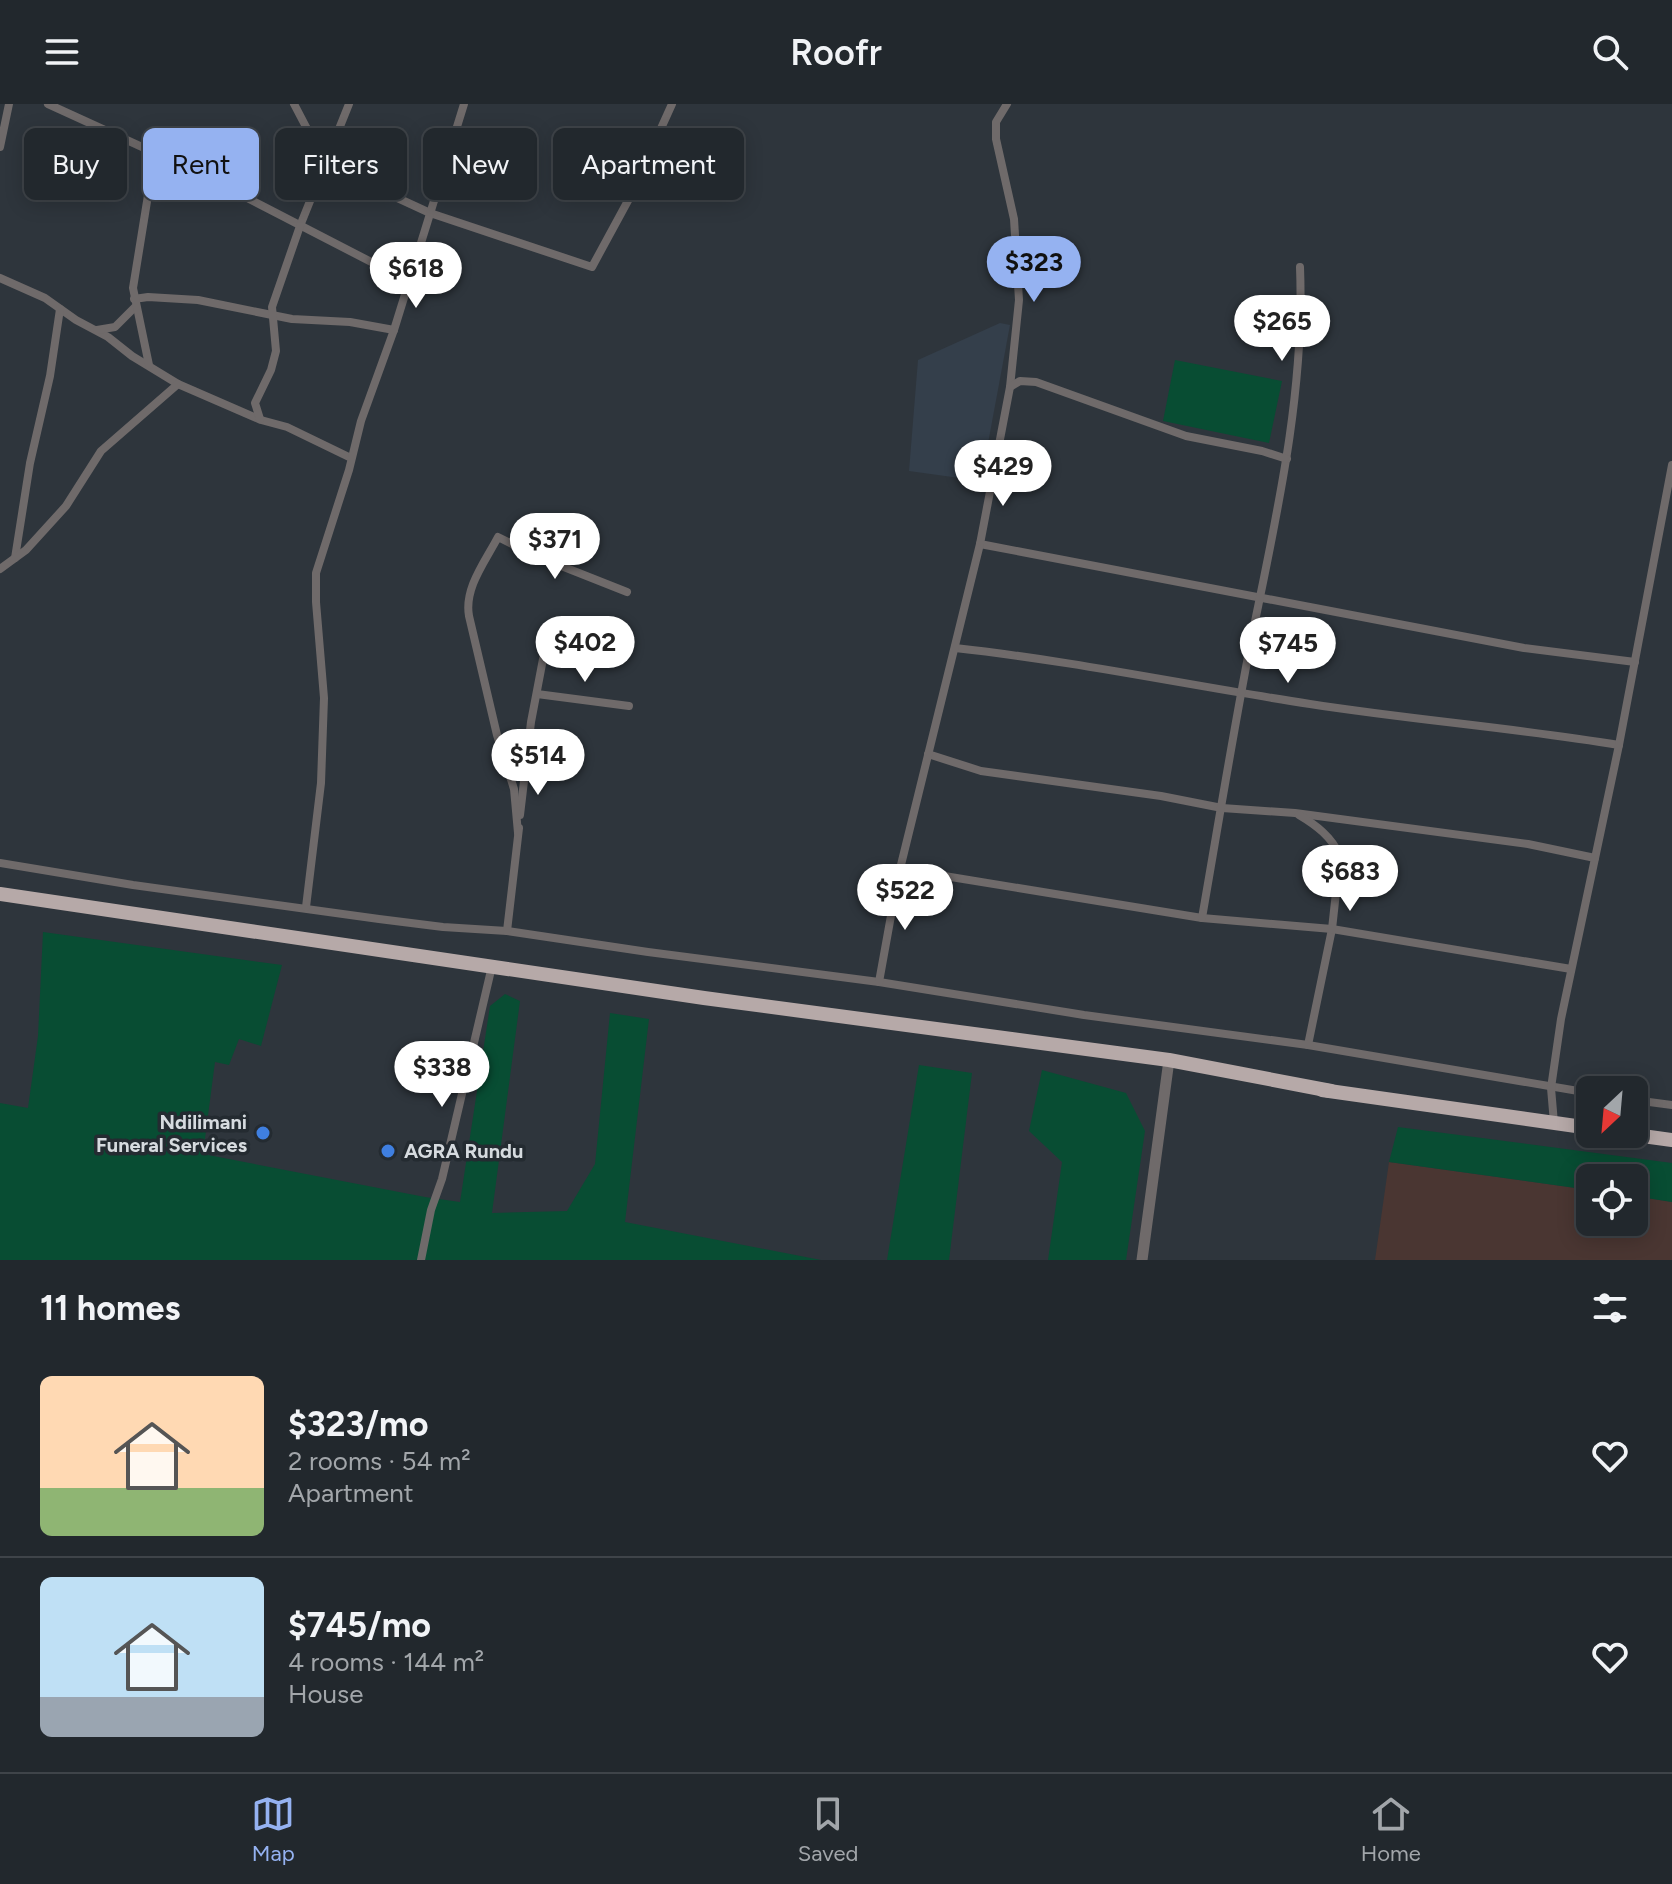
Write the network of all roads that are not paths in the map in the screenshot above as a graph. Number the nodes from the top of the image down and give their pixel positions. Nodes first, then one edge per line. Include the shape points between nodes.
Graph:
1 (9, 104) edge
2 (48, 104) edge
3 (294, 104) edge
4 (349, 104) edge
5 (464, 104) edge
6 (672, 104) edge
7 (1007, 104) edge
8 (307, 128) edge
9 (340, 128) edge
10 (0, 147) edge
11 (143, 147) edge
12 (147, 200) edge
13 (249, 200) edge
14 (311, 200) edge
15 (402, 200) edge
16 (430, 213) junction
17 (300, 226) junction
18 (1300, 267) dead end
19 (0, 278) edge
20 (408, 281) junction
21 (135, 303) junction
22 (60, 309) junction
23 (271, 314) junction
24 (96, 330) junction
25 (394, 330) junction
26 (149, 365) junction
27 (178, 384) junction
28 (1010, 387) junction
29 (261, 420) junction
30 (351, 458) junction
31 (1287, 459) junction
32 (1672, 465) edge
33 (980, 544) junction
34 (15, 558) junction
35 (0, 569) edge
36 (627, 592) dead end
37 (1260, 597) junction
38 (955, 648) junction
39 (543, 659) dead end
40 (1635, 662) junction
41 (1241, 693) junction
42 (537, 694) junction
43 (629, 706) dead end
44 (1619, 745) junction
45 (928, 754) junction
46 (1222, 808) junction
47 (1295, 813) junction
48 (518, 833) junction
49 (1595, 858) junction
50 (0, 863) edge
51 (898, 877) junction
52 (0, 894) edge
53 (306, 907) junction
54 (1202, 918) junction
55 (1332, 929) junction
56 (507, 931) junction
57 (493, 965) junction
58 (1571, 969) junction
59 (879, 982) junction
60 (1308, 1045) junction
61 (1168, 1065) junction
62 (1551, 1088) junction
63 (1576, 1091) edge
64 (1648, 1102) edge
65 (1672, 1105) edge
66 (1554, 1123) junction
67 (1576, 1126) edge
68 (1648, 1137) edge
69 (1672, 1140) edge
70 (421, 1260) edge
71 (1142, 1260) edge

1 - 10 street
2 - 11 street
3 - 8 street
4 - 9 street
5 - 16 street
6 - 16 street via 592,267
7 - 28 street via 996,122 996,139 1014,219 1019,300
12 - 21 street
13 - 17 street
14 - 17 street
15 - 16 street
16 - 20 street
17 - 20 street
17 - 23 street
18 - 31 street via 1302,312
19 - 22 street
20 - 25 street
21 - 23 street via 148,297 198,300
21 - 24 street via 115,327
21 - 26 street
22 - 24 street
22 - 34 street
23 - 25 street
23 - 29 street via 276,351 255,403
24 - 26 street
25 - 30 street
26 - 27 street
27 - 29 street
27 - 34 street via 101,451 66,506
28 - 31 street via 1020,381 1036,382 1186,436
28 - 33 street
29 - 30 street
30 - 53 street via 316,573 324,698 321,783
31 - 37 street
32 - 40 street
33 - 37 street
33 - 38 street
34 - 35 street
36 - 48 street via 498,537 471,588 466,601 514,789
37 - 40 street via 1524,648
37 - 41 street
38 - 41 street
38 - 45 street
39 - 42 street
40 - 44 street
41 - 44 street
41 - 46 street
42 - 43 street
42 - 48 street
44 - 49 street
45 - 46 street via 981,771
45 - 51 street
46 - 47 street
46 - 54 street
47 - 49 street
47 - 55 street via 1315,825 1340,856
48 - 56 street
49 - 58 street
50 - 53 street
51 - 54 street via 914,871
51 - 59 street
52 - 57 highway
53 - 56 street
54 - 55 street
55 - 58 street
55 - 60 street
56 - 59 street
57 - 61 highway
57 - 70 street
58 - 62 street
59 - 60 street
60 - 62 street
61 - 66 highway
61 - 71 street
62 - 63 street
62 - 66 street
64 - 65 street
66 - 67 highway
68 - 69 highway

